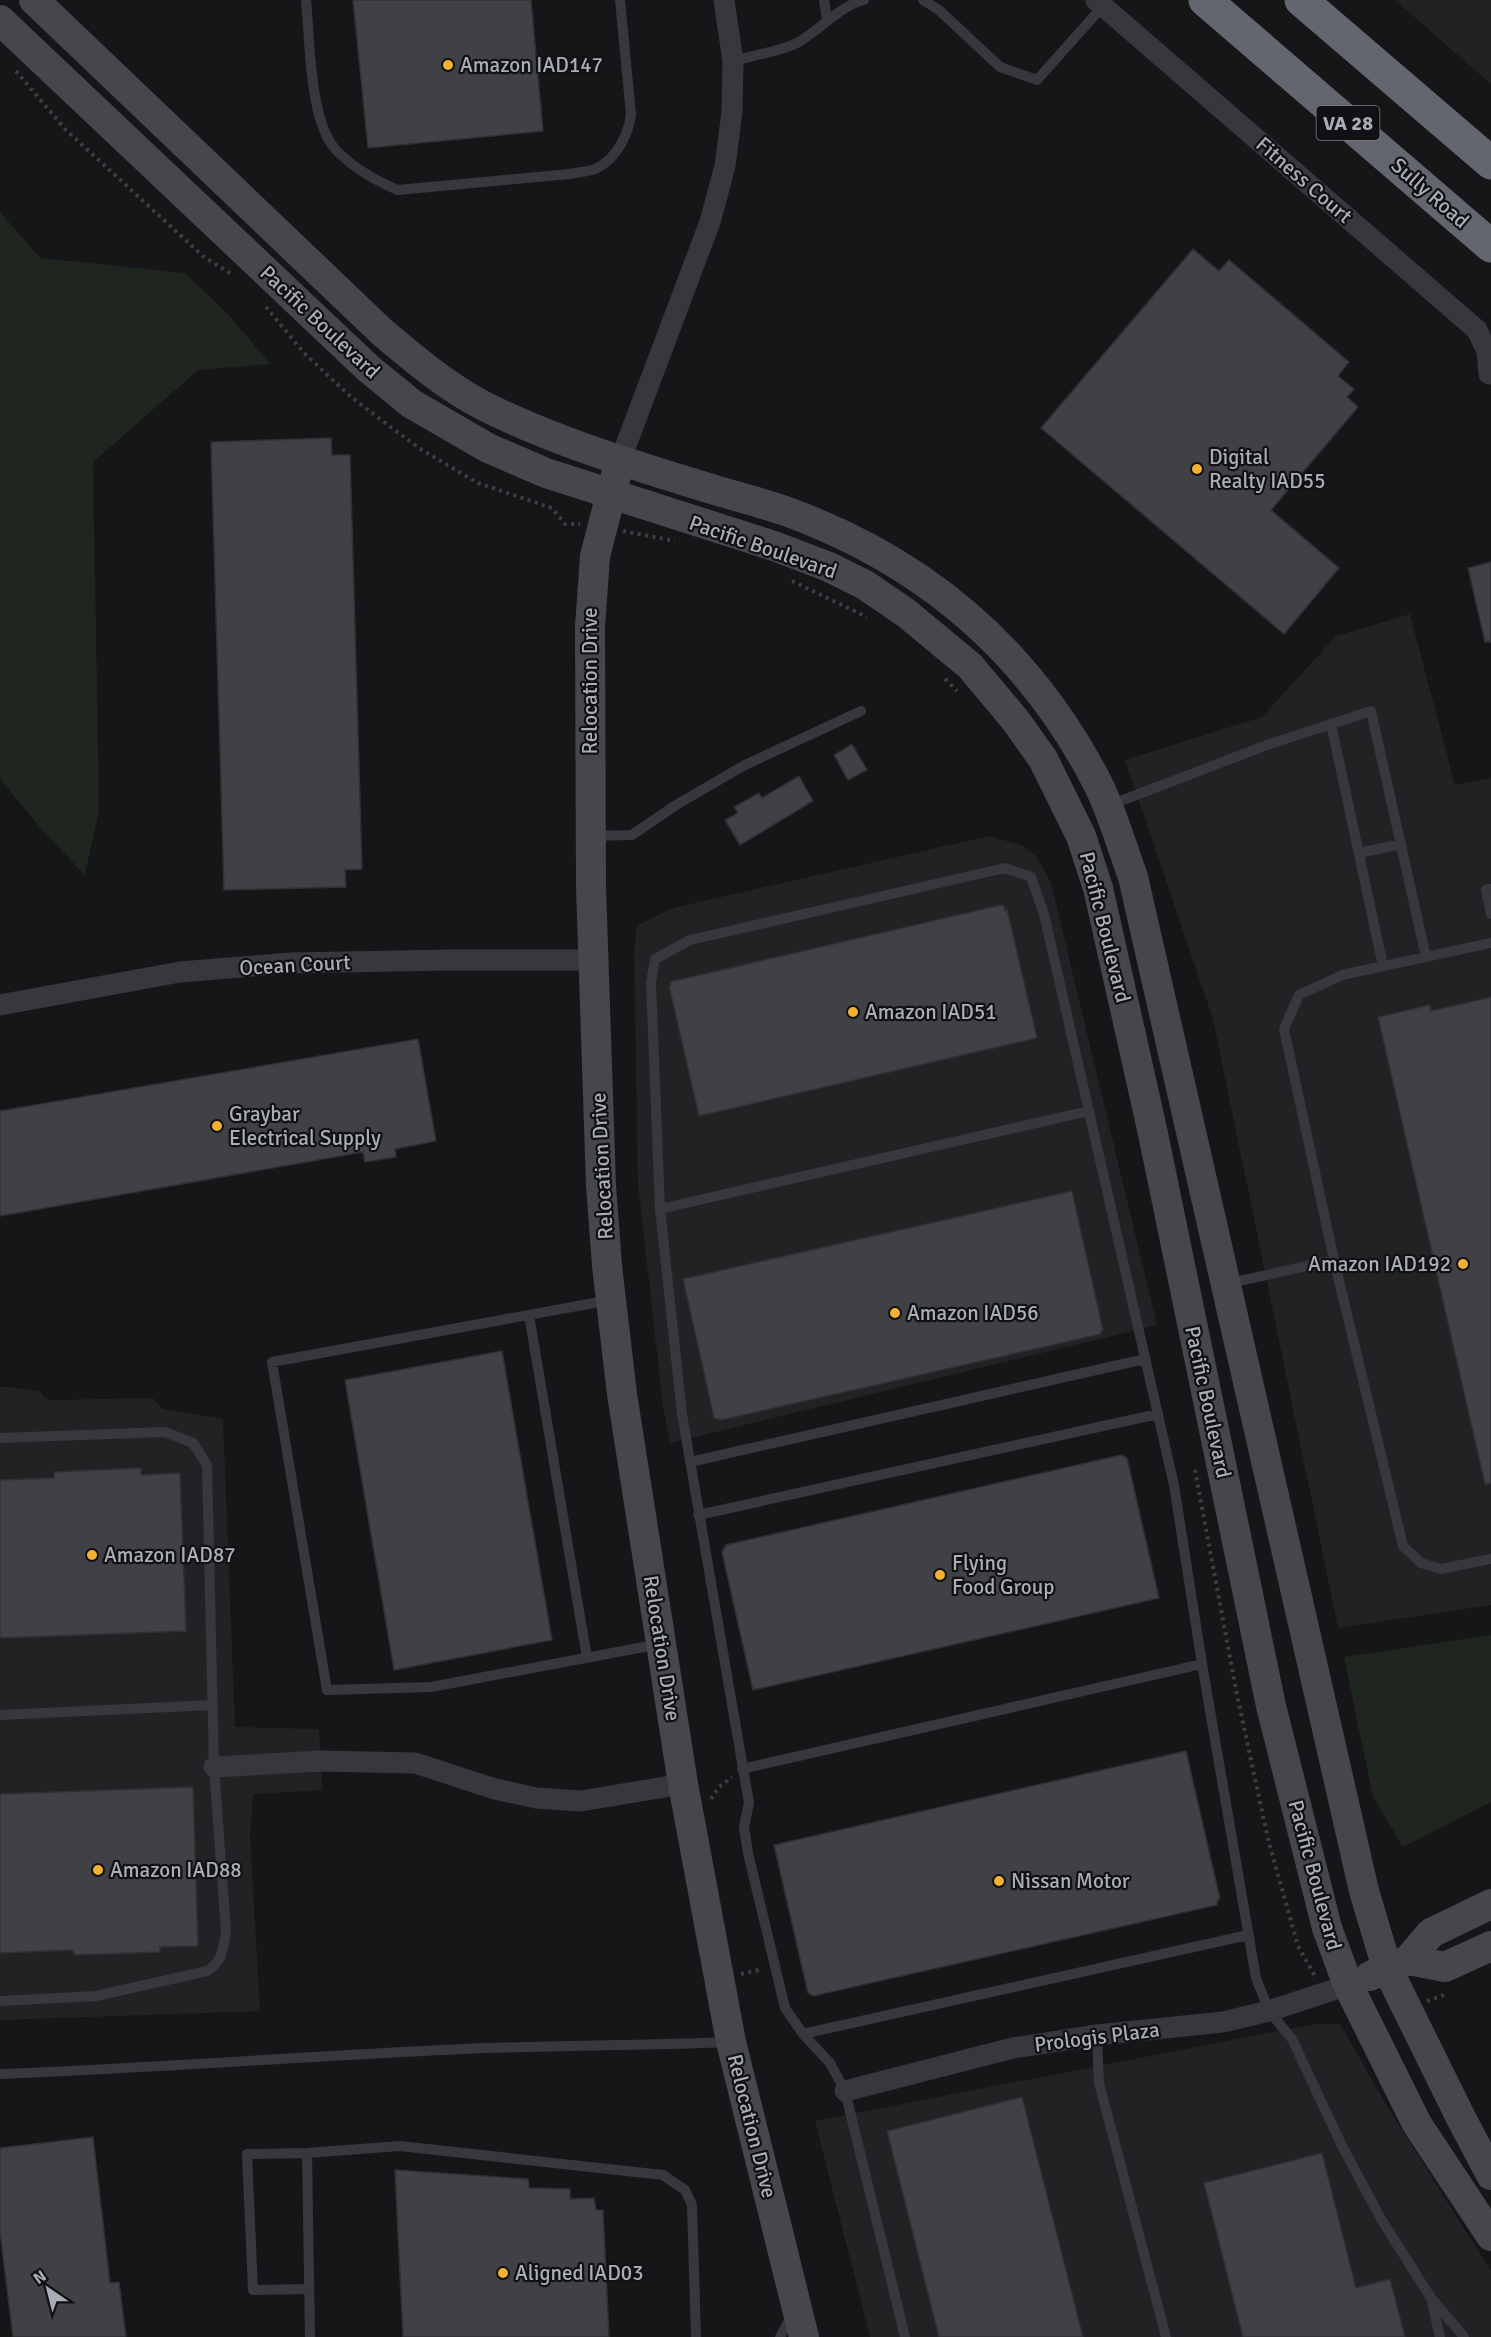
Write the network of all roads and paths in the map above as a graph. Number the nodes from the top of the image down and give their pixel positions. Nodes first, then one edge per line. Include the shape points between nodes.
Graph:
1 (34, 0) edge
2 (306, 0) edge
3 (620, 0) edge
4 (724, 0) edge
5 (824, 0) edge
6 (864, 0) edge
7 (923, 0) edge
8 (1205, 0) edge
9 (1301, 0) edge
10 (1099, 3) edge
11 (0, 20) edge
12 (827, 20) junction
13 (734, 61) junction
14 (1491, 163) edge
15 (1491, 246) edge
16 (1489, 374) dead end
17 (620, 461) junction
18 (611, 495) junction
19 (861, 711) dead end
20 (1331, 724) junction
21 (1107, 806) junction
22 (591, 836) junction
23 (1401, 844) junction
24 (1359, 853) junction
25 (1491, 889) edge
26 (1491, 914) edge
27 (1491, 943) edge
28 (1426, 957) junction
29 (593, 960) junction
30 (1383, 966) junction
31 (0, 1005) edge
32 (1089, 1111) junction
33 (660, 1209) junction
34 (1334, 1260) junction
35 (1226, 1284) junction
36 (611, 1300) junction
37 (529, 1315) junction
38 (1145, 1359) junction
39 (1158, 1414) junction
40 (0, 1438) edge
41 (690, 1462) junction
42 (699, 1515) junction
43 (1491, 1559) edge
44 (661, 1644) junction
45 (587, 1658) junction
46 (1202, 1664) junction
47 (213, 1705) junction
48 (0, 1714) edge
49 (214, 1767) junction
50 (742, 1768) junction
51 (686, 1797) junction
52 (1491, 1904) edge
53 (1248, 1935) junction
54 (1491, 1946) edge
55 (1397, 1964) junction
56 (775, 1967) junction
57 (719, 1978) junction
58 (1348, 1985) junction
59 (0, 2001) edge
60 (1269, 2011) junction
61 (803, 2034) junction
62 (1097, 2035) junction
63 (731, 2042) junction
64 (0, 2074) edge
65 (845, 2091) junction
66 (307, 2153) junction
67 (1491, 2175) edge
68 (1491, 2236) edge
69 (309, 2289) junction
70 (1431, 2298) junction
71 (796, 2307) junction
72 (310, 2337) edge
73 (696, 2337) edge
74 (780, 2337) edge
75 (804, 2337) edge
76 (906, 2337) edge
77 (1167, 2337) edge
78 (1440, 2337) edge
79 (1464, 2337) edge

1 - 17 main road, Pacific Boulevard via 404,351 438,378 484,406
2 - 3 lane via 317,111 324,131 336,150 374,180 398,190 598,168 616,152 630,123
4 - 13 street, Relocation Drive
5 - 12 lane
6 - 12 lane
7 - 10 lane via 939,10 1000,68 1037,80
8 - 15 highway, Sully Road / VA 28
9 - 14 highway, VA 28
10 - 16 street, Fitness Court via 1477,330 1487,351
11 - 18 main road, Pacific Boulevard via 369,369 412,404 488,448
12 - 13 lane via 794,44
13 - 17 street, Relocation Drive via 725,166 710,222
17 - 18 main road, Relocation Drive
17 - 21 main road, Pacific Boulevard via 799,516 892,560 942,594 982,627 1034,684 1076,745
18 - 22 main road, Relocation Drive via 591,581
18 - 58 main road, Pacific Boulevard via 774,546 865,585 970,666 1016,721 1059,789 1081,836 1098,888 1271,1706 1327,1928
19 - 22 lane via 745,765 632,835
20 - 21 lane
20 - 23 lane via 1371,711
20 - 24 lane
21 - 35 main road, Pacific Boulevard via 1133,877
22 - 29 main road, Relocation Drive
23 - 24 lane
23 - 28 lane
24 - 30 lane
25 - 26 lane via 1486,891
27 - 28 lane
28 - 30 lane
29 - 31 street, Ocean Court via 291,963 180,972
29 - 36 main road, Relocation Drive via 601,1185
30 - 34 lane via 1342,975 1299,995 1284,1029
32 - 33 lane
32 - 33 lane via 1044,914 1031,877 1005,868 690,940 655,959 651,983
32 - 38 lane
33 - 41 lane
34 - 35 lane
34 - 43 lane via 1403,1546 1421,1563 1442,1569
35 - 55 main road, Pacific Boulevard via 1364,1892
36 - 37 lane
36 - 44 main road, Relocation Drive
37 - 45 lane
37 - 45 lane via 272,1362 327,1690 432,1687
38 - 39 lane
38 - 41 lane
39 - 42 lane
39 - 46 lane via 1174,1485
40 - 47 lane via 165,1432 193,1443 207,1464
41 - 42 lane
42 - 50 lane
44 - 45 lane
44 - 51 main road, Relocation Drive
46 - 50 lane
46 - 53 lane
47 - 48 lane
47 - 49 lane
49 - 51 street via 321,1761 415,1763 536,1798 582,1801
49 - 59 lane via 226,1931 222,1956 216,1965 207,1971 96,1996
50 - 51 path via 719,1786 706,1803
50 - 56 lane via 749,1803 744,1827 748,1853
51 - 57 main road, Relocation Drive
52 - 55 main road via 1431,1933
53 - 60 lane via 1256,1978
53 - 61 lane
54 - 55 main road via 1445,1967
55 - 58 main road
55 - 67 main road, Pacific Boulevard via 1461,2118
56 - 57 path
56 - 61 lane via 785,2008
57 - 63 main road, Relocation Drive
58 - 60 street, Prologis Plaza
58 - 68 main road, Pacific Boulevard via 1417,2124
60 - 62 street, Prologis Plaza via 1222,2022
60 - 70 lane via 1292,2039 1381,2219
61 - 65 lane via 830,2063
62 - 65 street, Prologis Plaza via 1013,2048
62 - 77 lane via 1100,2083
63 - 64 lane via 463,2049
63 - 71 main road, Relocation Drive
65 - 76 lane
66 - 69 lane
66 - 69 lane via 248,2154 253,2290
66 - 73 lane via 400,2146 663,2175 685,2190 692,2205
69 - 72 lane
70 - 78 lane
70 - 79 lane
71 - 74 lane
71 - 75 main road, Relocation Drive

